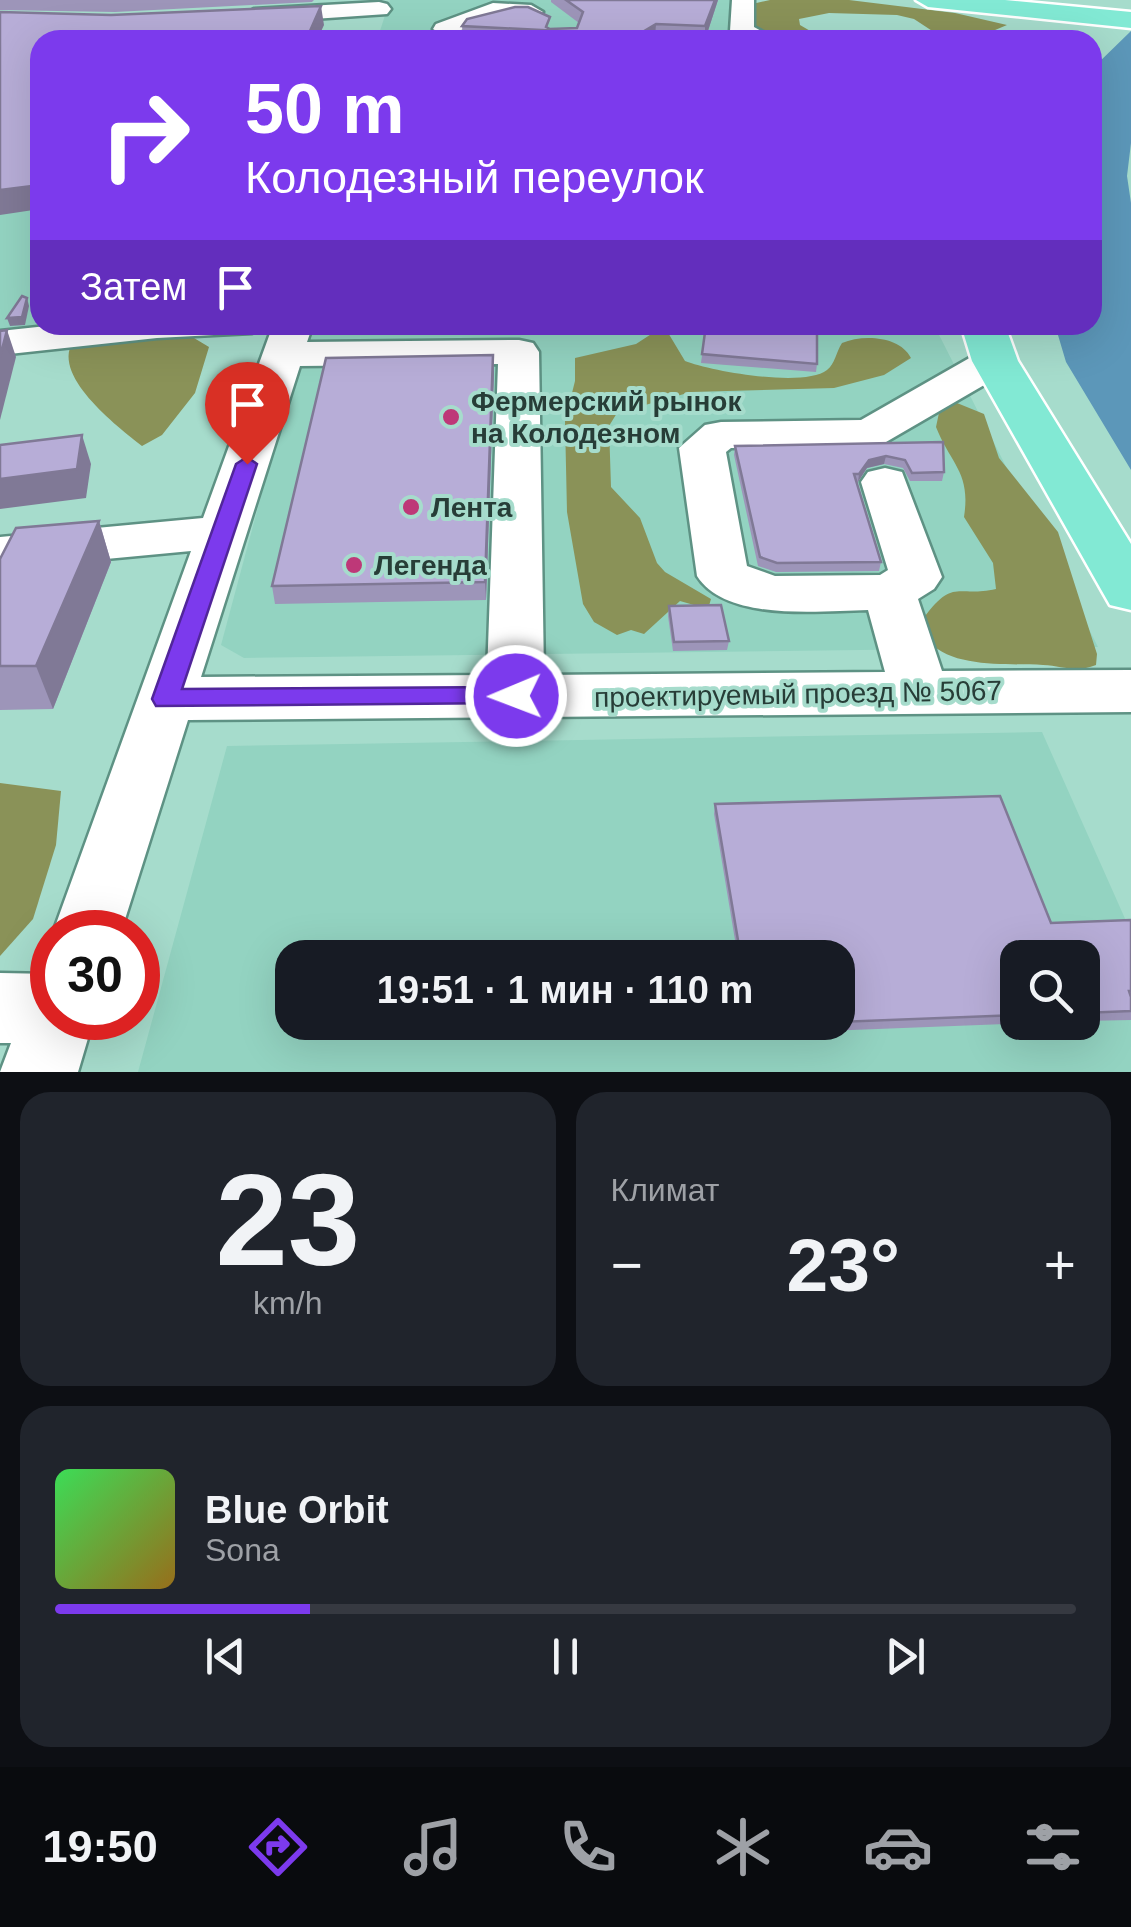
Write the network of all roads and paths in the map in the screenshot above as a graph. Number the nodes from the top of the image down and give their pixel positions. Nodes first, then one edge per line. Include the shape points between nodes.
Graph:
1 (743, 0) edge
2 (928, 0) edge
3 (1131, 0) edge
4 (982, 2) edge
5 (534, 6) edge
6 (1103, 17) junction
7 (331, 19) dead end
8 (1131, 20) edge
9 (379, 21) edge
10 (558, 21) dead end
11 (247, 23) edge
12 (446, 30) edge
13 (742, 30) edge
14 (1089, 30) edge
15 (79, 335) edge
16 (290, 339) edge
17 (989, 343) edge
18 (0, 344) edge
19 (877, 456) junction
20 (222, 532) junction
21 (0, 552) edge
22 (889, 592) junction
23 (1131, 592) edge
24 (1131, 691) edge
25 (920, 693) junction
26 (516, 696) junction
27 (166, 699) junction
28 (94, 910) edge
29 (0, 1008) edge
30 (30, 1008) edge
31 (50, 1040) edge
32 (39, 1072) edge

1 - 13 street
2 - 4 main road
3 - 6 main road
4 - 6 main road
5 - 10 street
5 - 12 street via 493,10
6 - 8 main road
6 - 14 main road
7 - 11 street
9 - 11 street
15 - 18 street
16 - 20 street
16 - 26 street via 519,352
17 - 19 street
17 - 23 main road
19 - 22 street via 916,578
19 - 22 street via 721,435 702,448 723,576 770,594
20 - 21 street
20 - 27 street
22 - 25 street
24 - 25 street, проектируемый проезд № 5067
25 - 26 street, проектируемый проезд № 5067
26 - 27 street, проектируемый проезд № 5067
27 - 28 street
29 - 30 street
31 - 32 street

